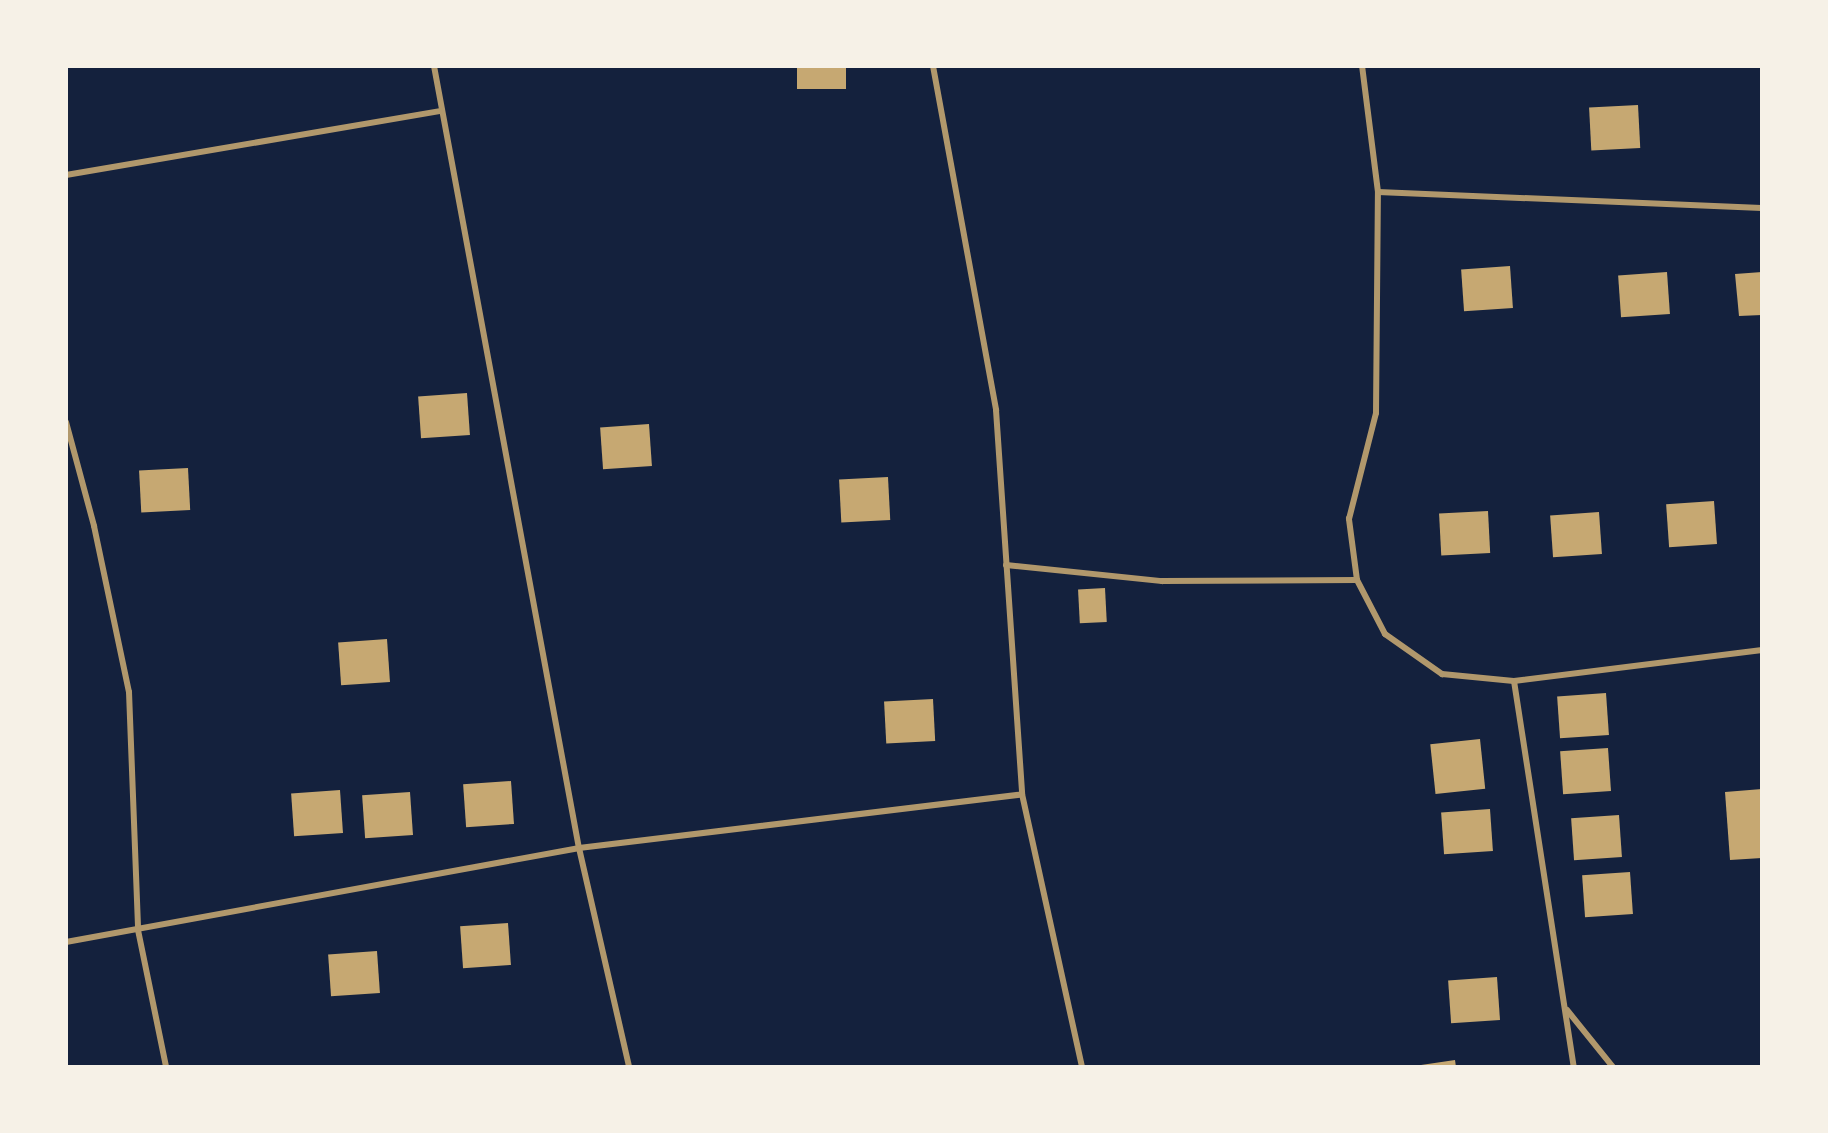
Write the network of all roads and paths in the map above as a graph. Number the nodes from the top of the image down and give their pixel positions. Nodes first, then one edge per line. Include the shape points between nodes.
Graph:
1 (434, 66) edge
2 (933, 66) edge
3 (1362, 66) edge
4 (440, 111) junction
5 (66, 175) edge
6 (1378, 192) junction
7 (1762, 208) edge
8 (66, 422) edge
9 (1006, 565) junction
10 (1357, 580) junction
11 (1762, 650) edge
12 (1514, 681) junction
13 (1022, 794) junction
14 (579, 848) junction
15 (138, 930) junction
16 (66, 942) edge
17 (1564, 1008) junction
18 (166, 1067) edge
19 (629, 1067) edge
20 (1082, 1067) edge
21 (1574, 1067) edge
22 (1613, 1067) edge

1 - 4 lane
2 - 9 lane via 996,410
3 - 6 lane
4 - 5 lane
4 - 14 lane
6 - 7 lane
6 - 10 lane via 1376,413 1349,519
8 - 15 lane via 129,692
9 - 10 lane via 1162,581
9 - 13 lane
10 - 12 lane via 1385,634 1442,674
11 - 12 lane
12 - 17 lane
13 - 14 lane
13 - 20 lane
14 - 15 lane
14 - 19 lane
15 - 16 lane
15 - 18 lane
17 - 21 lane
17 - 22 lane

